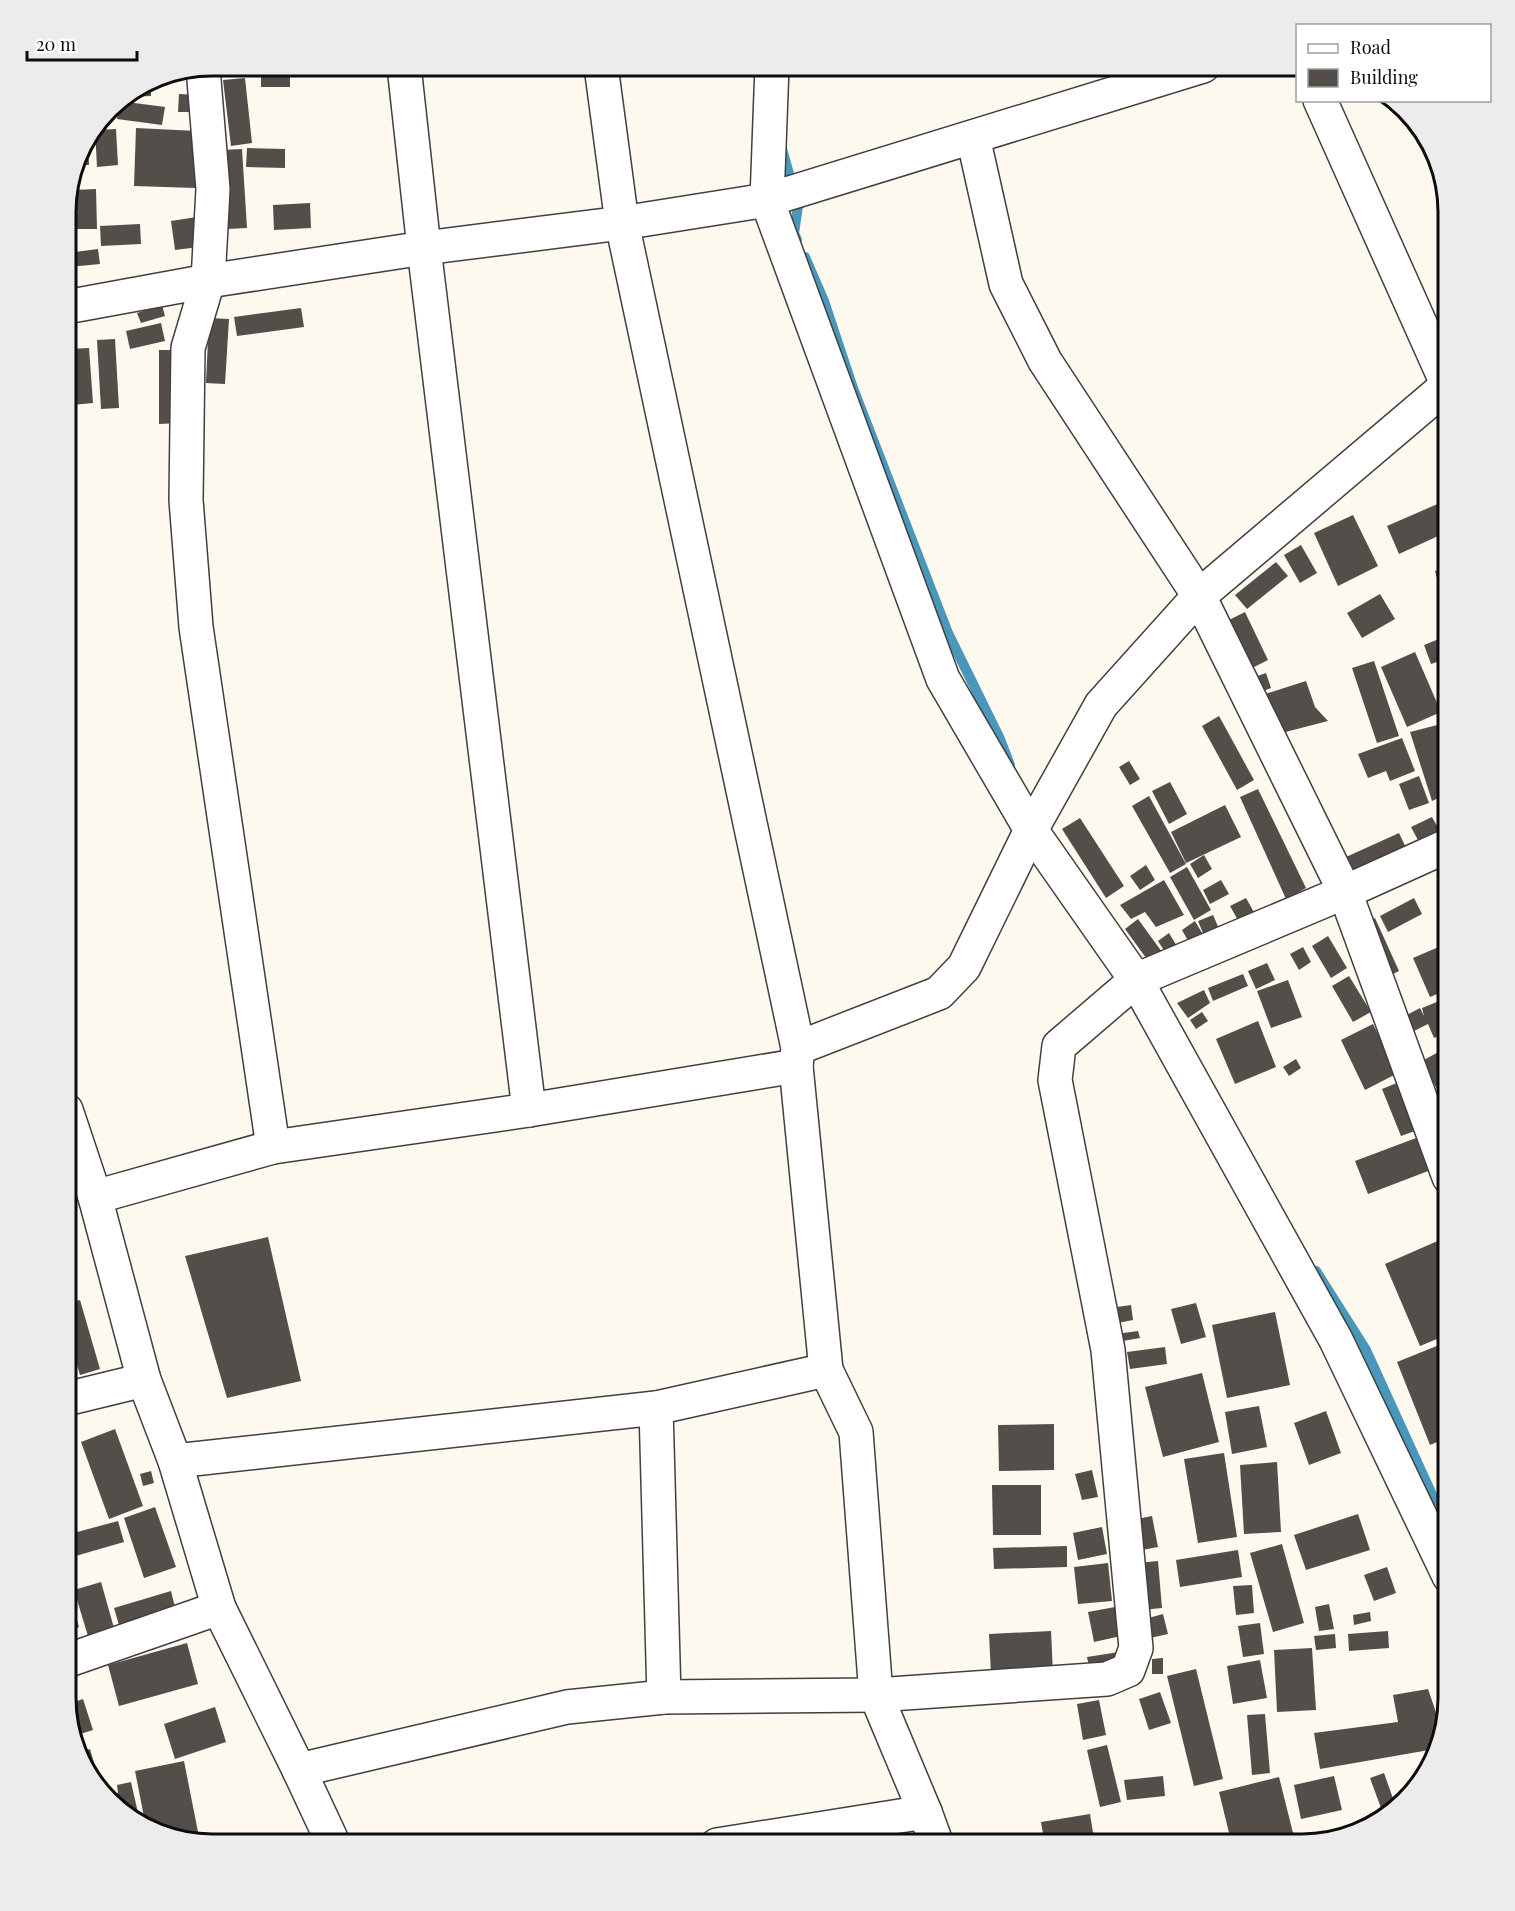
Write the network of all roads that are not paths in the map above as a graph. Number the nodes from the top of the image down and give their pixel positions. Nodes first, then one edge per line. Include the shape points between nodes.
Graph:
1 (204, 77) edge
2 (405, 77) edge
3 (602, 77) edge
4 (772, 77) edge
5 (1167, 77) edge
6 (1321, 102) edge
7 (973, 137) junction
8 (767, 200) junction
9 (622, 223) junction
10 (424, 248) junction
11 (208, 281) junction
12 (77, 305) edge
13 (1438, 362) edge
14 (1438, 395) edge
15 (1199, 596) junction
16 (1031, 830) junction
17 (1438, 850) edge
18 (1345, 892) junction
19 (1136, 980) junction
20 (797, 1057) junction
21 (529, 1110) junction
22 (273, 1147) junction
23 (1438, 1147) edge
24 (76, 1153) edge
25 (95, 1197) junction
26 (826, 1370) junction
27 (144, 1380) junction
28 (76, 1397) edge
29 (656, 1408) junction
30 (176, 1461) junction
31 (1438, 1553) edge
32 (219, 1608) junction
33 (76, 1658) edge
34 (876, 1695) junction
35 (664, 1697) junction
36 (299, 1770) junction
37 (925, 1812) junction
38 (324, 1834) edge
39 (786, 1834) edge
40 (932, 1834) edge

1 - 11 street via 213,189
2 - 10 street
3 - 9 street
4 - 8 street
5 - 7 street
6 - 13 street
7 - 8 street
7 - 15 street via 1006,284 1045,361
8 - 9 street
8 - 16 street via 943,679
9 - 10 street
9 - 20 street
10 - 11 street
10 - 21 street
11 - 12 street
11 - 22 street via 188,348 186,500 196,627
14 - 15 street
15 - 16 street via 1101,705
15 - 18 street
16 - 19 street
16 - 20 street via 964,966 939,993
17 - 18 street
18 - 19 street
18 - 23 street
19 - 31 street via 1336,1340
19 - 34 street via 1059,1046 1054,1080 1107,1350 1136,1648 1128,1670 1107,1679
20 - 21 street
20 - 26 street
21 - 22 street
22 - 25 street
24 - 25 street
25 - 27 street
26 - 29 street
26 - 34 street via 856,1432
27 - 28 street
27 - 30 street
29 - 30 street
29 - 35 street
30 - 32 street
32 - 33 street
32 - 36 street
34 - 35 street
34 - 37 street
35 - 36 street via 567,1707
36 - 38 street
37 - 39 street
37 - 40 street

